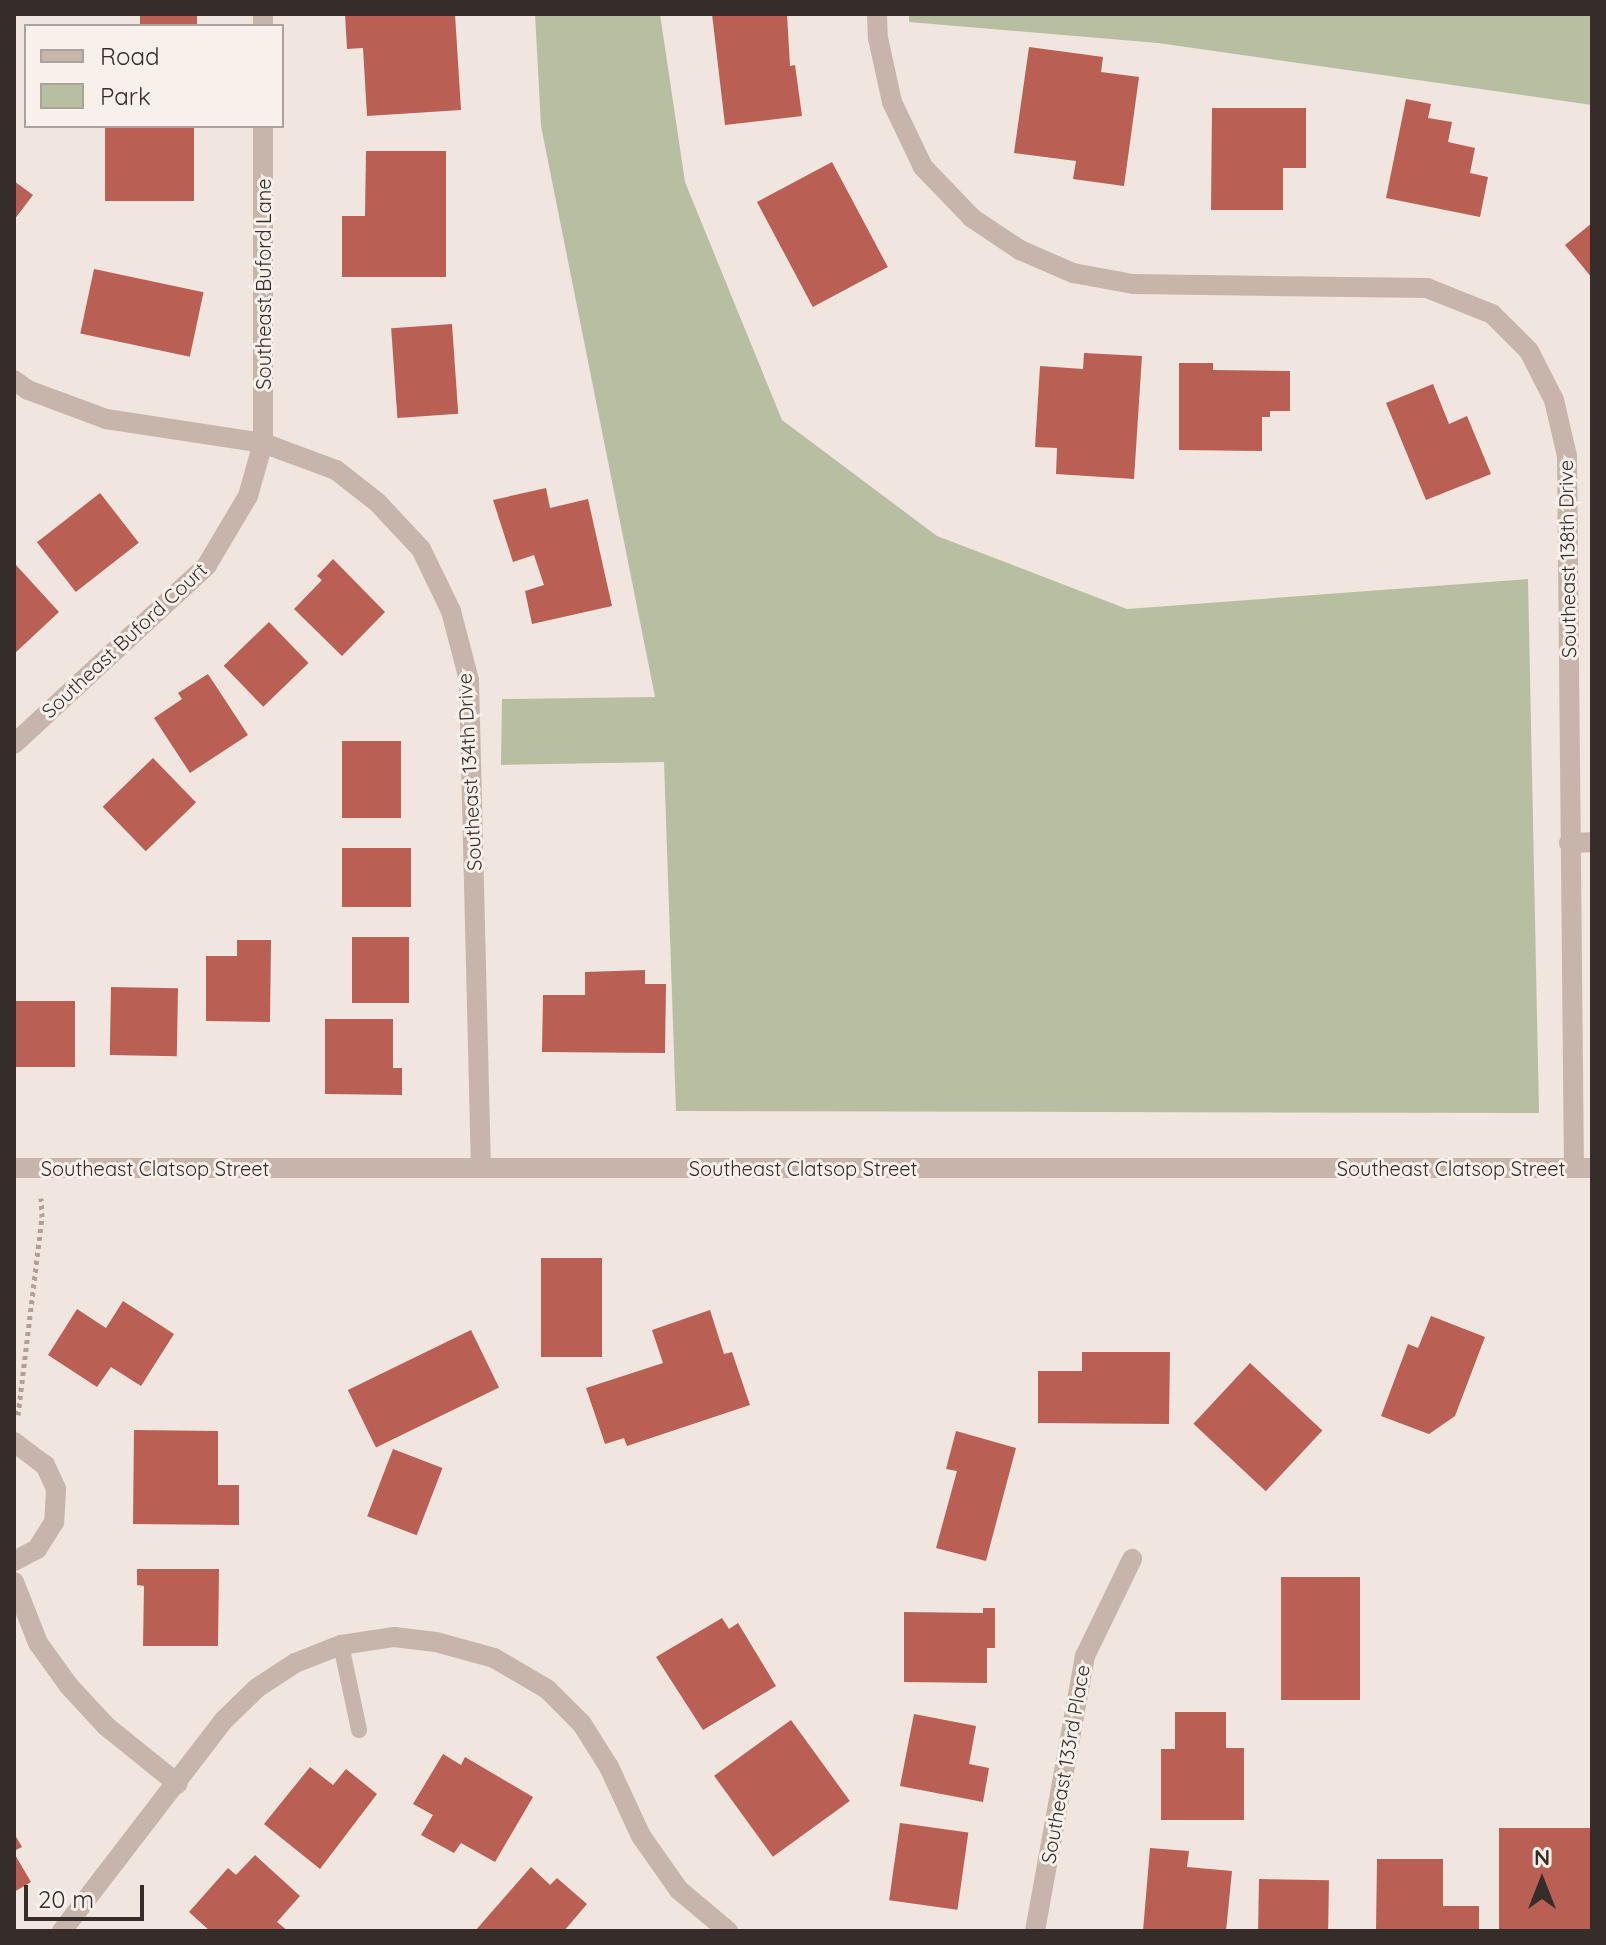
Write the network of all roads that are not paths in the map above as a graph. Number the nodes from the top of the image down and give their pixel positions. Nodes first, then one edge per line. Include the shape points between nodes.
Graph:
1 (877, 14) edge
2 (263, 128) edge
3 (14, 380) edge
4 (263, 443) junction
5 (14, 744) edge
6 (1592, 842) edge
7 (1569, 843) junction
8 (14, 1168) edge
9 (481, 1168) junction
10 (1583, 1168) edge
11 (15, 1432) edge
12 (1132, 1559) dead end
13 (14, 1561) edge
14 (14, 1582) edge
15 (341, 1645) junction
16 (359, 1730) dead end
17 (178, 1784) junction
18 (70, 1928) edge
19 (728, 1931) edge
20 (1035, 1931) edge

1 - 7 street, Southeast 138th Drive via 892,102 923,167 972,218 1020,250 1073,273 1133,284 1427,288 1492,314 1529,351 1554,400 1567,456
2 - 4 street, Southeast Buford Lane
3 - 4 street, Southeast 134th Drive via 106,419
4 - 5 street, Southeast Buford Court via 248,496 207,565
4 - 9 street, Southeast 134th Drive via 336,470 377,502 421,549 451,611 469,680
6 - 7 street
7 - 10 street, Southeast 138th Drive
8 - 9 street, Southeast Clatsop Street
9 - 10 street, Southeast Clatsop Street
11 - 13 street via 45,1465 56,1489 54,1522 37,1549
12 - 20 street, Southeast 133rd Place via 1085,1656
14 - 17 street via 38,1643 69,1686 106,1726
15 - 16 lane
15 - 17 street via 295,1663 257,1688 223,1721
15 - 19 street via 394,1637 436,1642 494,1658 547,1689 582,1724 641,1836 679,1890
17 - 18 street

